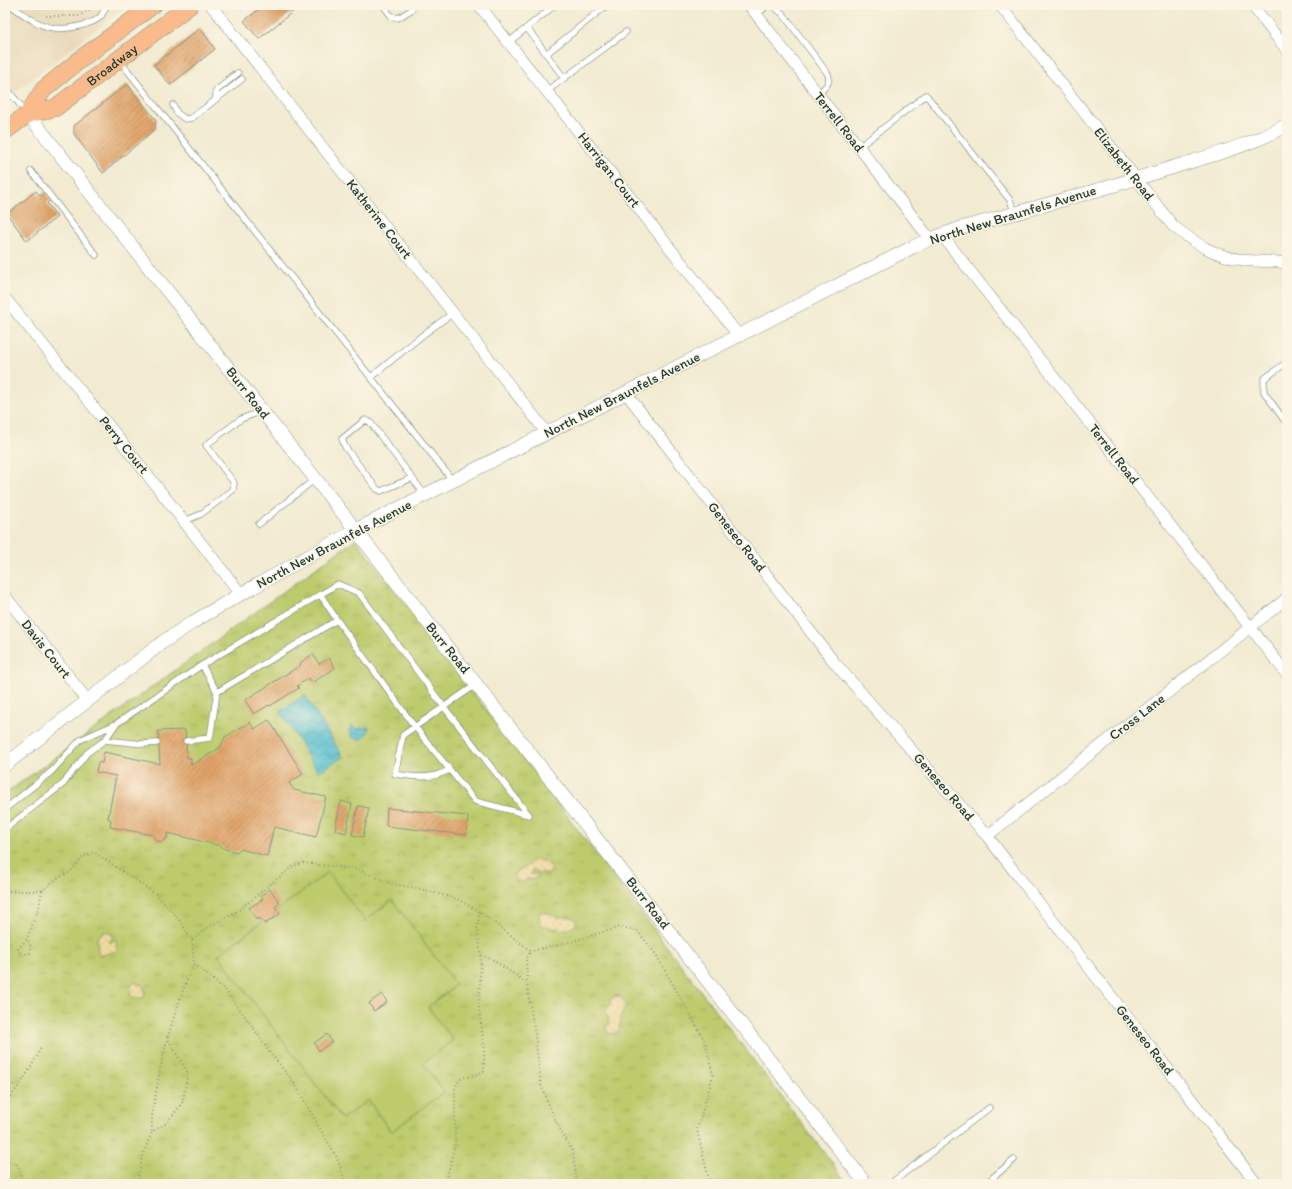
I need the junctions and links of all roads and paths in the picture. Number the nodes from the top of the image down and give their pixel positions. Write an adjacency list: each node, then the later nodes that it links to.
1 (10, 5): 3 (lane); 15 (lane)
2 (94, 5): 16 (path)
3 (107, 5)
4 (153, 5): 32 (main road, Broadway)
5 (190, 5): 23 (main road, Broadway)
6 (211, 5): 43 (street, Katherine Court)
7 (383, 5): 8 (lane)
8 (414, 5)
9 (479, 5): 20 (street, Harrigan Court)
10 (555, 5): 18 (lane)
11 (606, 5): 22 (lane)
12 (749, 5): 17 (street, Terrell Road)
13 (1000, 5): 37 (street, Elizabeth Road)
14 (1252, 5): 21 (street)
15 (5, 13)
16 (41, 14)
17 (756, 15): 29 (street, Terrell Road); 29 (lane)
18 (527, 28): 20 (lane); 22 (lane)
19 (626, 32): 25 (lane)
20 (509, 42): 28 (street, Harrigan Court)
21 (1287, 50)
22 (546, 54): 25 (lane)
23 (119, 59): 32 (main road, Broadway); 46 (lane)
24 (238, 73): 30 (lane)
25 (564, 78): 28 (lane)
26 (242, 79): 30 (lane)
27 (5, 90): 32 (lane)
28 (547, 91): 44 (street, Harrigan Court)
29 (818, 94): 35 (street, Terrell Road)
30 (216, 99): 31 (lane)
31 (173, 105)
32 (28, 114): 34 (main road, Broadway); 48 (street, Burr Road)
33 (1287, 125): 37 (street, North New Braunfels Avenue)
34 (5, 131)
35 (859, 147): 38 (lane); 39 (street, Terrell Road)
36 (31, 171): 40 (lane)
37 (1136, 179): 38 (street, North New Braunfels Avenue); 41 (street, Elizabeth Road)
38 (1015, 213): 39 (street, North New Braunfels Avenue)
39 (936, 237): 44 (street, North New Braunfels Avenue); 63 (street, Terrell Road)
40 (96, 255)
41 (1287, 263)
42 (5, 298): 55 (street, Perry Court)
43 (453, 313): 46 (lane); 50 (street, Katherine Court)
44 (739, 336): 47 (street, North New Braunfels Avenue)
45 (1287, 362): 49 (lane)
46 (371, 377): 53 (lane)
47 (626, 393): 50 (street, North New Braunfels Avenue); 79 (street, Geneseo Road)
48 (262, 411): 52 (street, Burr Road); 55 (lane)
49 (1287, 424)
50 (547, 433): 53 (street, North New Braunfels Avenue)
51 (412, 478): 51 (lane); 54 (lane)
52 (316, 479): 56 (lane); 57 (street, Burr Road)
53 (453, 481): 54 (street, North New Braunfels Avenue)
54 (425, 495): 57 (street, North New Braunfels Avenue)
55 (185, 521): 58 (street, Perry Court)
56 (258, 524)
57 (356, 530): 58 (street, North New Braunfels Avenue); 66 (street, Burr Road)
58 (241, 594): 68 (street, North New Braunfels Avenue)
59 (320, 594): 62 (lane); 64 (lane); 69 (lane)
60 (5, 596): 68 (street, Davis Court)
61 (1287, 598): 63 (street, Cross Lane)
62 (337, 620): 67 (lane); 71 (lane)
63 (1251, 628): 65 (street, Terrell Road); 79 (street, Cross Lane)
64 (202, 665): 67 (lane); 70 (lane)
65 (1287, 674)
66 (477, 684): 69 (lane); 104 (street, Burr Road)
67 (217, 692): 73 (lane)
68 (88, 701): 75 (street, North New Braunfels Avenue)
69 (444, 706): 71 (lane); 76 (lane)
70 (116, 724): 72 (lane); 77 (lane)
71 (415, 727): 76 (lane); 76 (lane)
72 (105, 740): 74 (lane); 78 (lane)
73 (186, 741)
74 (157, 743)
75 (5, 764)
76 (449, 770)
77 (5, 809)
78 (5, 829)
79 (987, 836): 107 (street, Geneseo Road)
80 (5, 891): 81 (path)
81 (42, 891): 83 (path); 84 (path)
82 (480, 912): 84 (path); 85 (path); 86 (path)
83 (27, 939): 83 (path)
84 (192, 940): 87 (path)
85 (531, 951): 88 (path); 103 (path)
86 (481, 955): 88 (path); 101 (path)
87 (194, 963): 89 (path); 100 (path)
88 (527, 986): 102 (path)
89 (167, 1036): 95 (path); 95 (path)
90 (41, 1047): 91 (path)
91 (21, 1083): 92 (path); 93 (path)
92 (5, 1086)
93 (5, 1103)
94 (989, 1108): 105 (lane)
95 (152, 1132): 99 (path)
96 (5, 1160): 98 (path)
97 (1014, 1160): 106 (lane)
98 (20, 1184)
99 (136, 1184)
100 (346, 1184)
101 (444, 1184)
102 (577, 1184)
103 (710, 1184)
104 (866, 1184)
105 (890, 1184)
106 (985, 1184)
107 (1257, 1184)

